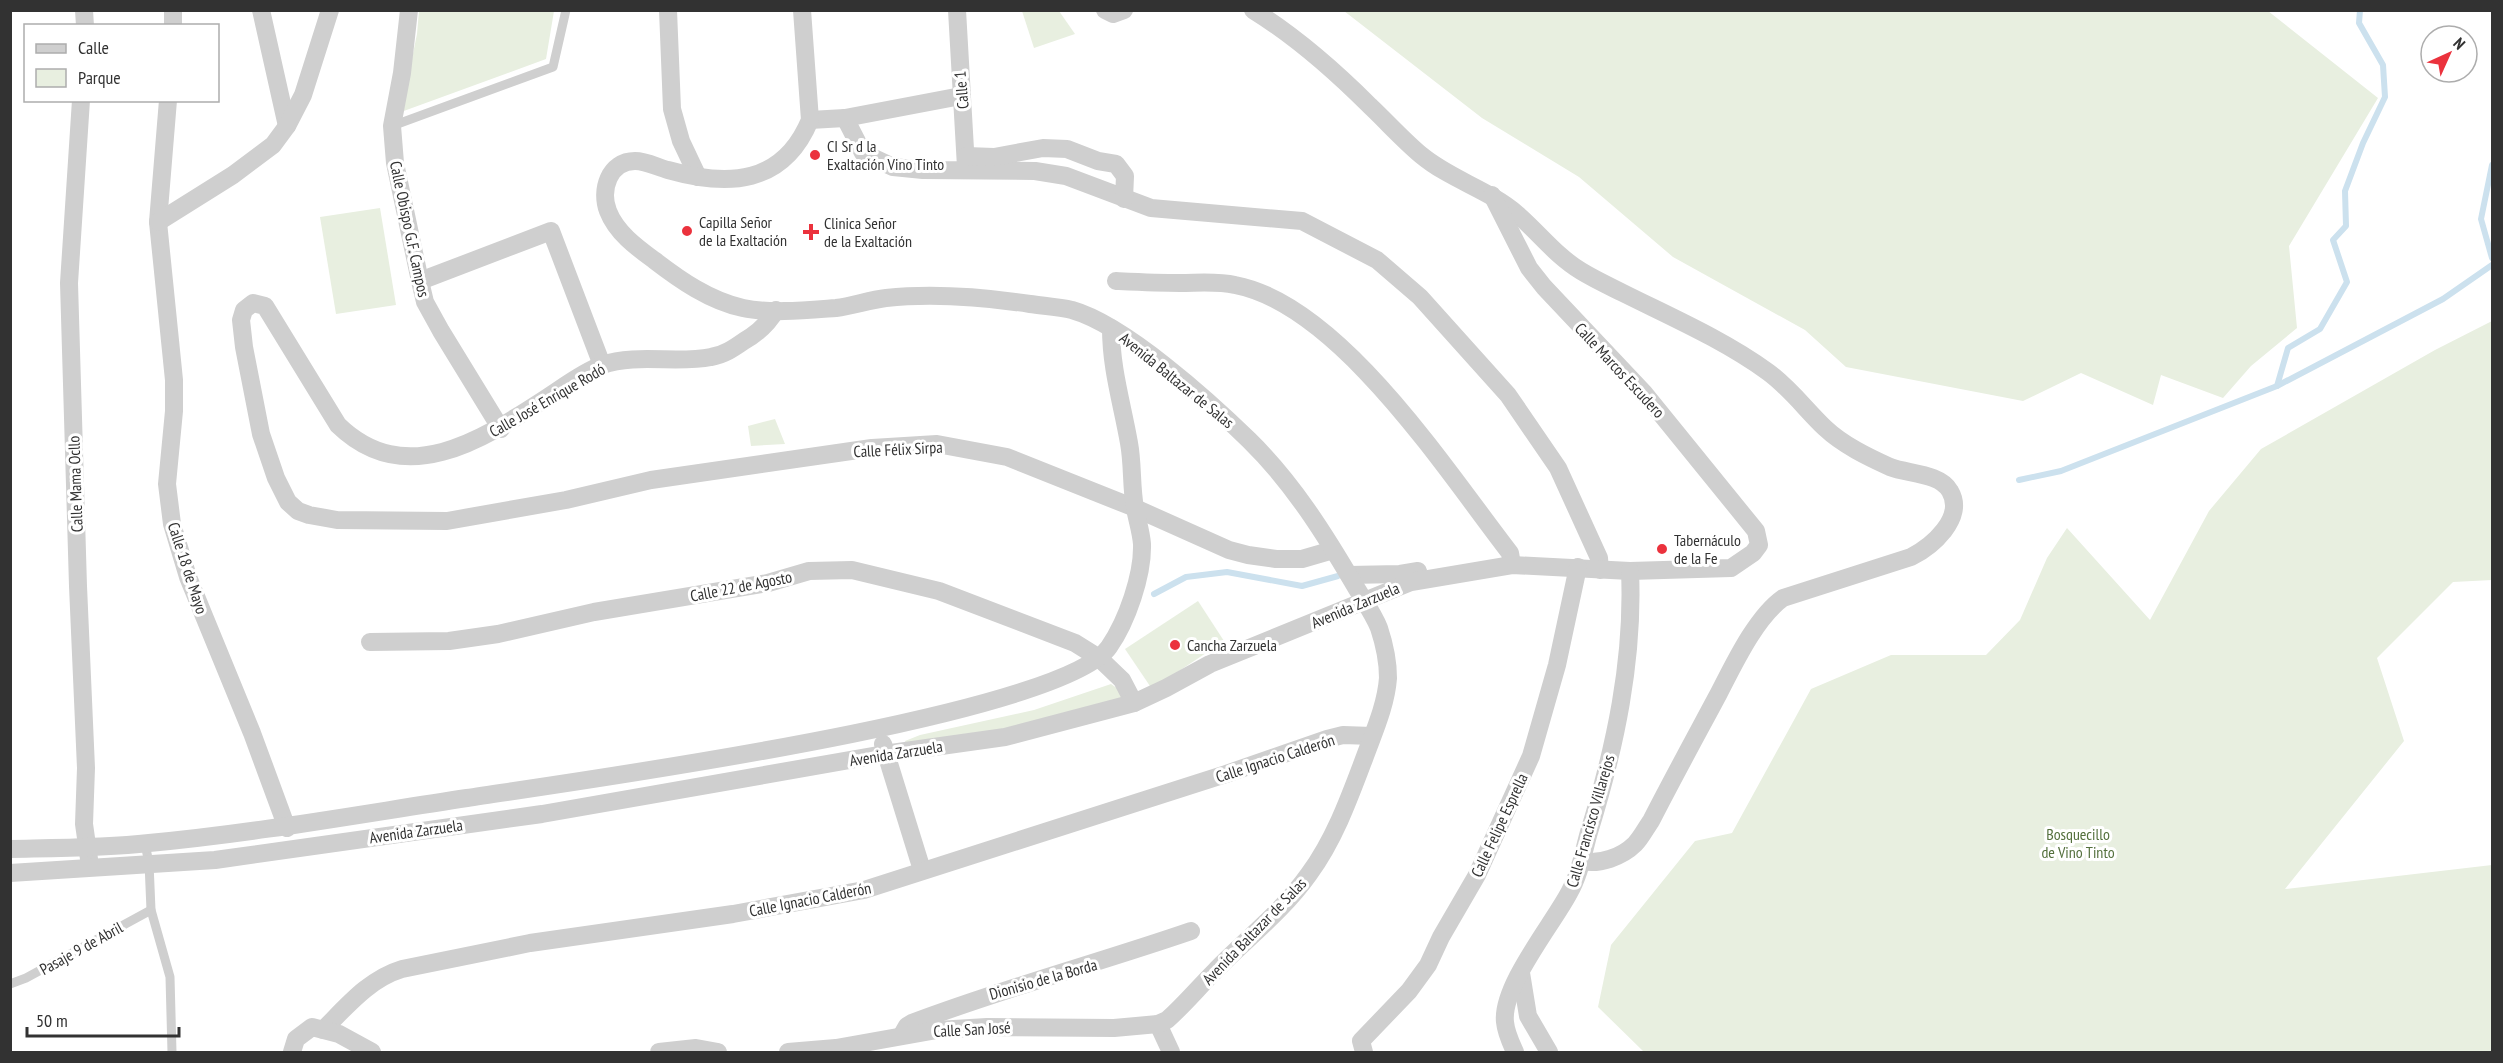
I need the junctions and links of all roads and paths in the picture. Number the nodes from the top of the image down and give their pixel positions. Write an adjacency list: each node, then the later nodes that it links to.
1 (261, 10): 16 (street)
2 (330, 10): 16 (street)
3 (409, 10): 17 (street, Calle Obispo G.F. Campos)
4 (566, 10): 17 (lane)
5 (668, 10): 19 (street)
6 (802, 10): 15 (street)
7 (957, 10): 11 (street, Calle 1)
8 (1105, 10): 9 (street)
9 (1124, 10)
10 (1253, 10): 20 (street)
11 (961, 96): 14 (street); 18 (street, Calle 1)
12 (81, 102): 47 (street, Calle Mama Ocllo)
13 (168, 102): 22 (street, Calle 18 de Mayo)
14 (845, 118): 15 (street); 18 (street)
15 (810, 120): 19 (street, Avenida Baltazar de Salas)
16 (287, 126): 22 (street)
17 (392, 126): 23 (street, Calle Obispo G.F. Campos)
18 (966, 163): 21 (street); 21 (street)
19 (698, 177): 25 (street, Avenida Baltazar de Salas)
20 (1492, 195): 31 (street, Calle Marcos Escudero); 49 (street)
21 (1124, 199): 34 (street)
22 (158, 222): 45 (street, Calle 18 de Mayo)
23 (420, 281): 27 (street); 28 (street, Calle Obispo G.F. Campos)
24 (1116, 282): 33 (street)
25 (776, 310): 26 (street, Avenida Baltazar de Salas); 27 (street, Calle José Enrique Rodó)
26 (1112, 328): 29 (street, Avenida Zarzuela); 32 (street, Avenida Baltazar de Salas)
27 (602, 365): 28 (street, Calle José Enrique Rodó)
28 (501, 429): 30 (street, Calle José Enrique Rodó)
29 (1135, 508): 30 (street, Calle Félix Sirpa); 32 (street, Calle Félix Sirpa); 40 (street, Avenida Zarzuela)
30 (447, 521)
31 (1756, 546): 34 (street); 36 (street, Avenida Zarzuela)
32 (1333, 550): 37 (street, Avenida Baltazar de Salas)
33 (1511, 559): 34 (street); 35 (street, Avenida Zarzuela); 37 (street); 38 (street, Avenida Zarzuela)
34 (1600, 564): 35 (street, Avenida Zarzuela); 36 (street, Avenida Zarzuela)
35 (1578, 567): 69 (street, Calle Felipe Esprella)
36 (1630, 571): 49 (street, Calle Francisco Villarejos)
37 (1349, 575): 38 (street, Avenida Baltazar de Salas)
38 (1365, 602): 41 (street, Avenida Zarzuela); 43 (street, Avenida Baltazar de Salas)
39 (370, 642): 40 (street, Calle 22 de Agosto)
40 (1099, 658): 41 (street, Calle 22 de Agosto); 42 (street, Avenida Zarzuela)
41 (1134, 703): 44 (street, Avenida Zarzuela)
42 (880, 728): 44 (street); 45 (street, Avenida Zarzuela)
43 (1372, 736): 52 (street, Calle Ignacio Calderón); 58 (street, Avenida Baltazar de Salas)
44 (885, 754): 50 (street, Avenida Zarzuela); 52 (street)
45 (287, 828): 46 (street, Avenida Zarzuela)
46 (146, 844): 47 (street, Avenida Zarzuela); 50 (lane)
47 (87, 848): 48 (street, Avenida Zarzuela); 51 (street, Calle Mama Ocllo)
48 (10, 849)
49 (1582, 861): 56 (street, Calle Francisco Villarejos)
50 (149, 863): 51 (street, Avenida Zarzuela); 54 (lane)
51 (91, 868): 53 (street, Avenida Zarzuela)
52 (922, 870): 59 (street, Calle Ignacio Calderón)
53 (10, 873)
54 (151, 910): 57 (lane, Pasaje 9 de Abril); 62 (lane)
55 (1191, 931): 60 (street, Dionisio de la Borda)
56 (1521, 973): 70 (street, Calle Francisco Villarejos); 71 (street)
57 (10, 984)
58 (1158, 1024): 60 (street, Calle San José); 68 (street)
59 (323, 1030): 63 (street); 64 (street)
60 (903, 1035): 61 (street, Calle San José)
61 (838, 1050): 67 (street, Calle San José)
62 (172, 1053)
63 (292, 1053)
64 (372, 1053)
65 (659, 1053): 66 (street)
66 (718, 1053)
67 (788, 1053)
68 (1171, 1053)
69 (1364, 1053)
70 (1515, 1053)
71 (1549, 1053)

